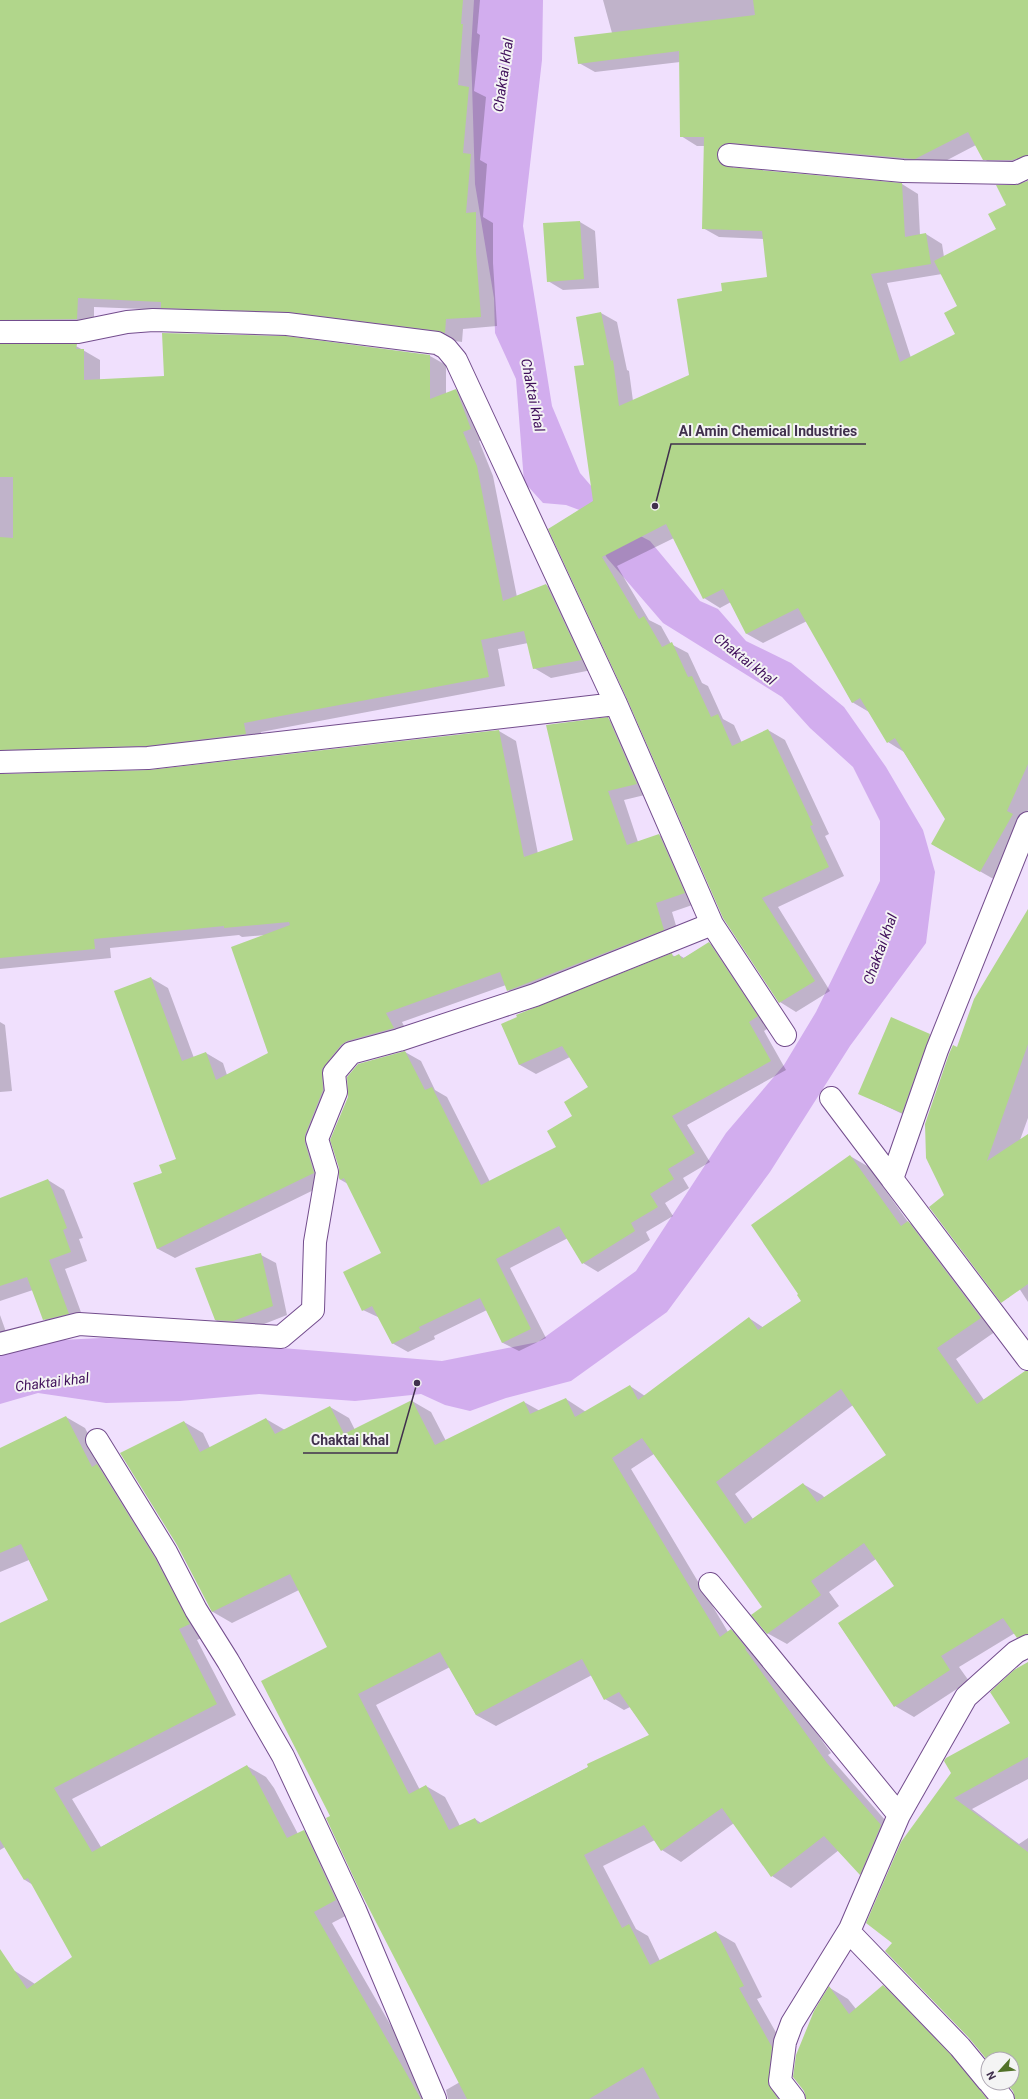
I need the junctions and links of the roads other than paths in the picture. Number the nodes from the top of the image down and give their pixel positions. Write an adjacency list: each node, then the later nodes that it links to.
1 (729, 155): 2 (street)
2 (1028, 167)
3 (0, 332): 4 (street)
4 (616, 704): 5 (street); 7 (street)
5 (0, 762)
6 (1028, 823): 10 (street)
7 (712, 924): 8 (street); 11 (street)
8 (785, 1035)
9 (831, 1098): 10 (street)
10 (892, 1179): 12 (street)
11 (0, 1344)
12 (1028, 1359)
13 (97, 1440): 20 (street)
14 (710, 1584): 16 (street)
15 (1028, 1646): 16 (street)
16 (899, 1815): 17 (street)
17 (850, 1929): 18 (street); 21 (street)
18 (980, 2071)
19 (996, 2091): 22 (street)
20 (435, 2099)
21 (794, 2099)
22 (1003, 2099)

